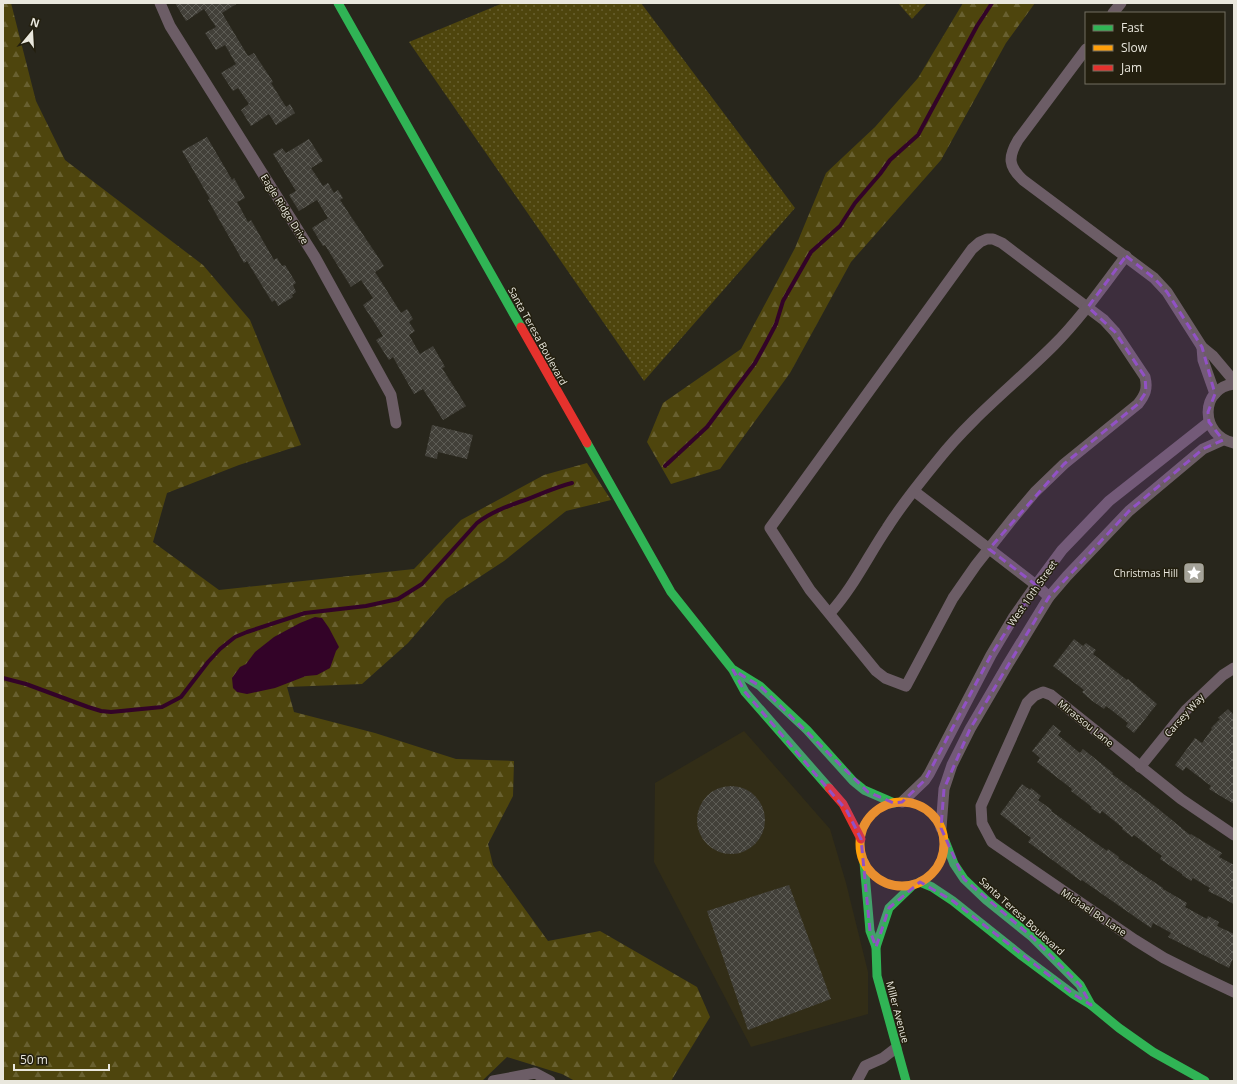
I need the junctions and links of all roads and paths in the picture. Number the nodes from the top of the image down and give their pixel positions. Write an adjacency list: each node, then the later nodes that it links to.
1 (160, 3): 12 (street, Eagle Ridge Drive)
2 (338, 3): 21 (main road, Santa Teresa Boulevard)
3 (1121, 3): 4 (street)
4 (1114, 12)
5 (1085, 50): 6 (street)
6 (1126, 256): 7 (street); 8 (street)
7 (1088, 307): 15 (street); 16 (street); 19 (street)
8 (1202, 347): 9 (street); 10 (street)
9 (1234, 382): 10 (street)
10 (1215, 394): 11 (street)
11 (1209, 422): 13 (street); 17 (street, West 10th Street)
12 (396, 423)
13 (1223, 440): 14 (street); 18 (street, West 10th Street)
14 (1234, 443)
15 (914, 491): 16 (street); 19 (street)
16 (989, 549): 17 (street); 19 (street)
17 (1036, 585): 18 (street); 23 (street, West 10th Street)
18 (1049, 597): 25 (street, West 10th Street)
19 (830, 613)
20 (1234, 668): 22 (street, Carsey Way)
21 (733, 670): 23 (main road, Santa Teresa Boulevard); 27 (main road, Santa Teresa Boulevard)
22 (1140, 767): 24 (street, Mirassou Lane); 26 (street, Mirassou Lane)
23 (898, 803): 25 (main road); 27 (main road)
24 (980, 806): 32 (street, Michael Bo Lane)
25 (941, 828): 28 (main road)
26 (1234, 835)
27 (861, 839): 29 (main road)
28 (944, 840): 30 (main road); 33 (main road, Santa Teresa Boulevard)
29 (864, 862): 30 (main road); 31 (main road, Miller Avenue)
30 (916, 884): 31 (main road, Miller Avenue); 33 (main road, Santa Teresa Boulevard)
31 (876, 947): 34 (main road, Miller Avenue)
32 (1234, 992)
33 (1091, 1004): 39 (main road, Santa Teresa Boulevard)
34 (896, 1048): 37 (street); 38 (main road, Miller Avenue)
35 (493, 1081): 36 (street)
36 (550, 1081)
37 (857, 1081)
38 (906, 1081)
39 (1205, 1081)

